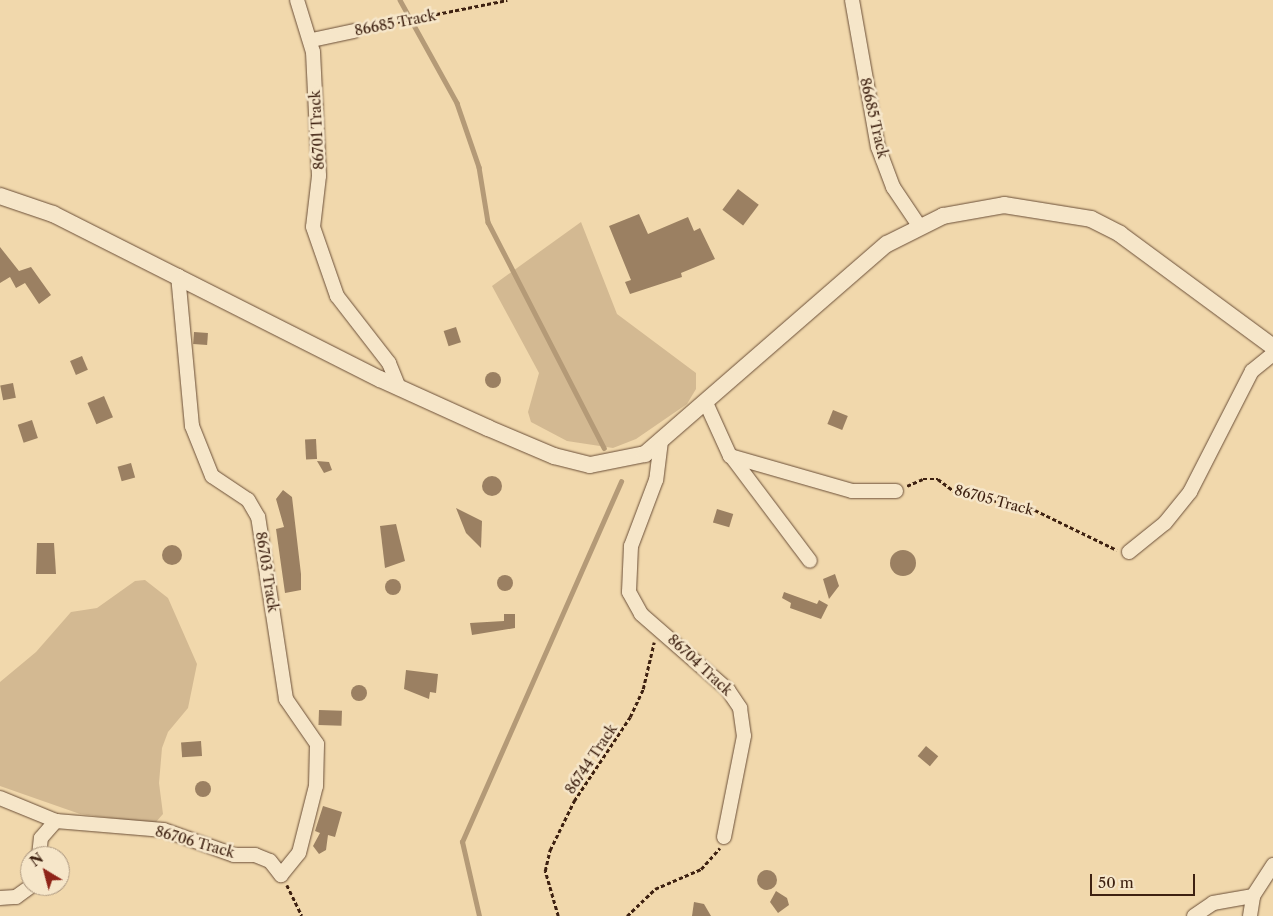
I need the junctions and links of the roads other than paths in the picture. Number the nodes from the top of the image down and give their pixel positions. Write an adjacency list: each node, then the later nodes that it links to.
1 (297, 0): 4 (street, 86701 Track)
2 (852, 0): 6 (street, 86685 Track)
3 (354, 31): 4 (street, 86685 Track)
4 (312, 40): 10 (street, 86701 Track)
5 (0, 196): 7 (street)
6 (920, 228): 8 (street); 11 (street)
7 (178, 276): 10 (street); 22 (street, 86703 Track)
8 (1273, 347)
9 (1273, 354): 15 (street)
10 (399, 388): 12 (street)
11 (706, 403): 12 (street); 13 (street)
12 (661, 440): 19 (street, 86704 Track)
13 (730, 456): 14 (street); 16 (street)
14 (896, 491)
15 (1130, 552)
16 (810, 561)
17 (0, 798): 18 (street, 86706 Track)
18 (56, 821): 20 (street); 22 (street, 86706 Track)
19 (724, 837)
20 (41, 846)
21 (1273, 865): 24 (street)
22 (281, 875)
23 (20, 894): 25 (street)
24 (1253, 896): 26 (street); 27 (street)
25 (0, 898)
26 (1194, 916)
27 (1250, 916)

